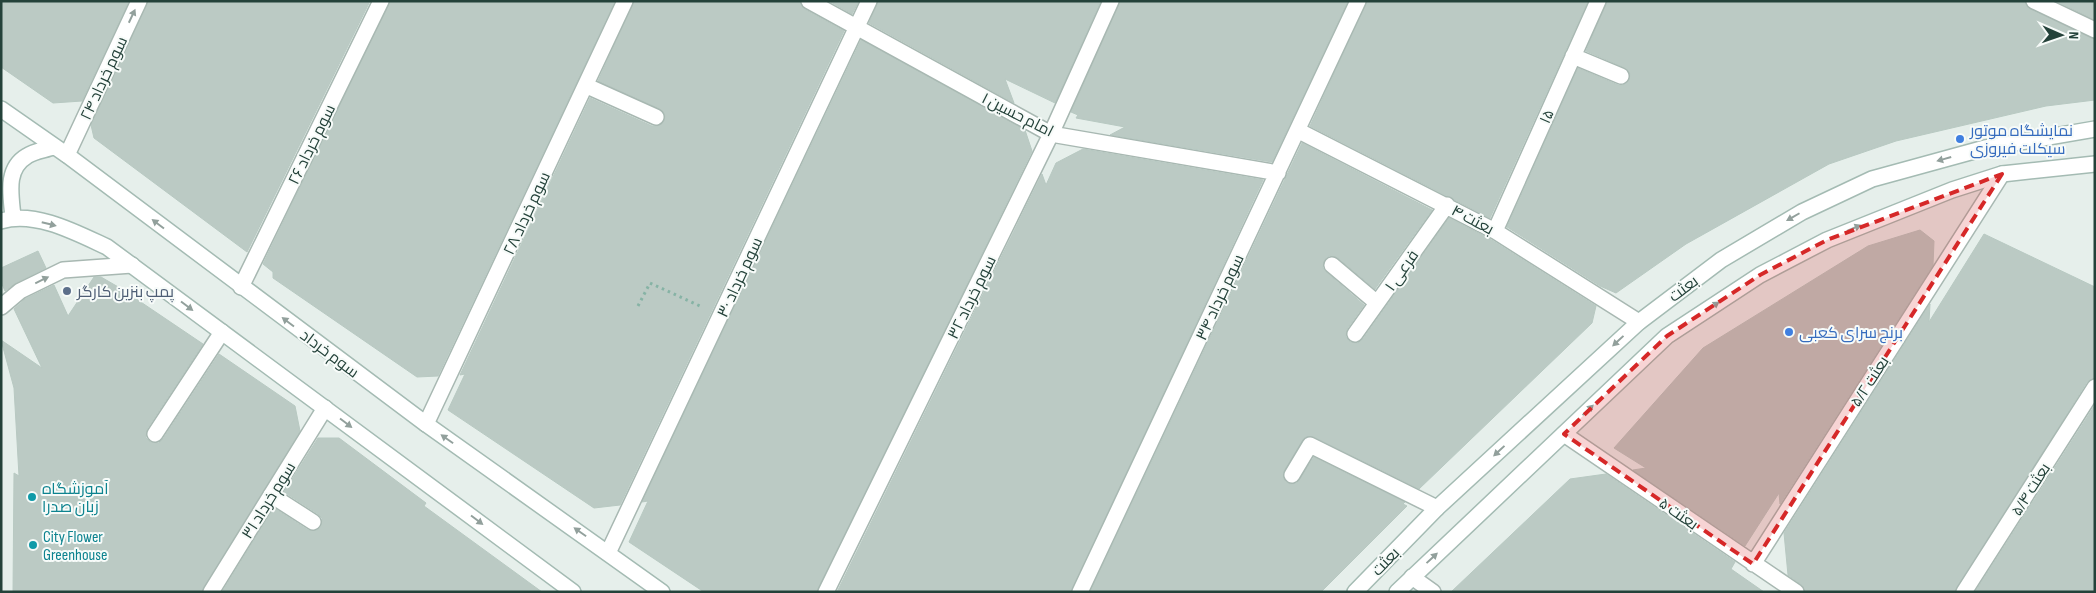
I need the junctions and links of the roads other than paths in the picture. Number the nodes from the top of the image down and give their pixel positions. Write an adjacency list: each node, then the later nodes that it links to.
1 (140, 1): 21 (street, سوم خرداد ۲۴, one-way to 1)
2 (381, 1): 30 (street, سوم خرداد ۲۶)
3 (625, 1): 14 (street, سوم خرداد ۲۸)
4 (809, 1): 10 (street, امام حسین ۱)
5 (869, 1): 10 (street, سوم خرداد ۳۰)
6 (1111, 1): 19 (street, سوم خرداد ۳۲)
7 (1358, 1): 18 (street, سوم خرداد ۳۴)
8 (1598, 1): 12 (street, ۱۵)
9 (2034, 1): 11 (street)
10 (857, 26): 19 (street, امام حسین ۱); 45 (street, سوم خرداد ۳۰)
11 (2095, 30)
12 (1573, 56): 13 (street); 27 (street, ۱۵)
13 (1621, 76)
14 (586, 86): 16 (street); 38 (street, سوم خرداد ۲۸)
15 (1, 109): 20 (street, سوم خرداد)
16 (656, 117)
17 (2095, 129): 33 (street, بعثت, one-way to 33)
18 (1299, 131): 23 (street, سوم خرداد ۳۴); 25 (street, بعثت ۴)
19 (1051, 134): 23 (street, امام حسین ۱); 51 (street, سوم خرداد ۳۲)
20 (53, 147): 21 (street, سوم خرداد); 26 (street)
21 (67, 156): 30 (street, سوم خرداد, one-way to 21)
22 (2095, 164): 24 (street, بعثت)
23 (1278, 173): 52 (street, سوم خرداد ۳۴)
24 (2002, 174): 40 (street, بعثت, one-way to 24); 46 (street, بعثت ۵/۲)
25 (1447, 205): 27 (street, بعثت ۴); 31 (street, فرعی ۱)
26 (7, 219): 29 (street, one-way to 29)
27 (1495, 231): 33 (street, بعثت ۴)
28 (1332, 264): 31 (street)
29 (132, 265): 32 (street, one-way to 29); 34 (street, one-way to 34)
30 (241, 287): 38 (street, سوم خرداد, one-way to 30)
31 (1377, 303): 35 (street, فرعی ۱)
32 (1, 307)
33 (1639, 322): 43 (street, بعثت, one-way to 43)
34 (222, 332): 37 (street); 39 (street)
35 (1355, 334)
36 (2095, 387): 57 (street, بعثت ۵/۴)
37 (325, 408): 42 (street, سوم خرداد ۳۱); 49 (street, one-way to 49)
38 (426, 424): 45 (street, سوم خرداد, one-way to 38)
39 (155, 434)
40 (1564, 434): 46 (street, بعثت ۵); 47 (street, بعثت, one-way to 40)
41 (1292, 475): 43 (street)
42 (271, 494): 44 (street); 48 (street, سوم خرداد ۳۱)
43 (1437, 508): 53 (street, بعثت)
44 (313, 522)
45 (608, 553): 50 (street, سوم خرداد)
46 (1753, 564): 56 (street, بعثت ۵)
47 (1412, 577): 54 (street, بعثت); 55 (street)
48 (211, 592)
49 (573, 592)
50 (662, 592)
51 (826, 592)
52 (1080, 592)
53 (1355, 592)
54 (1397, 592)
55 (1433, 592)
56 (1796, 592)
57 (1964, 592)

